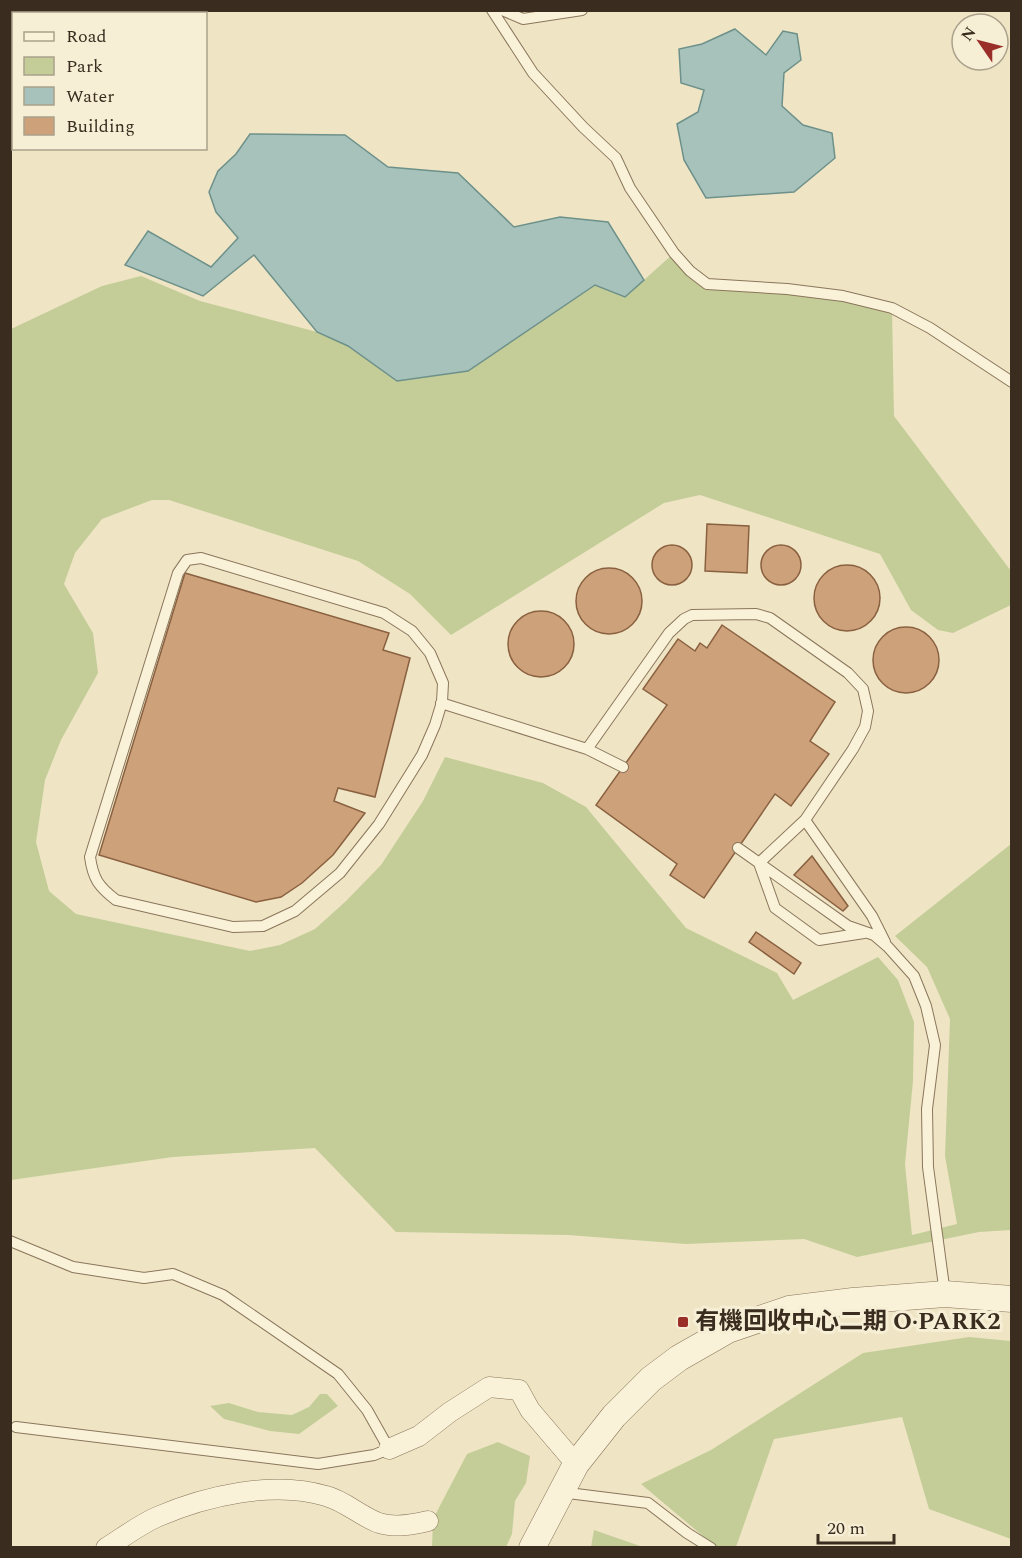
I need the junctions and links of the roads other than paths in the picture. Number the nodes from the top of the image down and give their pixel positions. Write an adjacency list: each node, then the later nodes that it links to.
1 (492, 10): 4 (lane)
2 (502, 10): 3 (lane)
3 (582, 10)
4 (1011, 382)
5 (441, 703): 5 (lane); 6 (lane)
6 (587, 749): 7 (lane); 8 (lane)
7 (623, 767)
8 (805, 820): 10 (lane); 12 (lane)
9 (738, 848): 10 (lane)
10 (759, 863): 11 (lane); 11 (lane)
11 (864, 933): 12 (lane)
12 (888, 947): 14 (lane)
13 (10, 1241): 17 (lane)
14 (945, 1294): 15 (street); 18 (street)
15 (1011, 1299)
16 (16, 1427): 17 (lane)
17 (389, 1449): 18 (street)
18 (576, 1464): 19 (street)
19 (560, 1492): 22 (street); 23 (lane)
20 (428, 1521): 21 (street)
21 (106, 1548)
22 (532, 1548)
23 (711, 1548)

